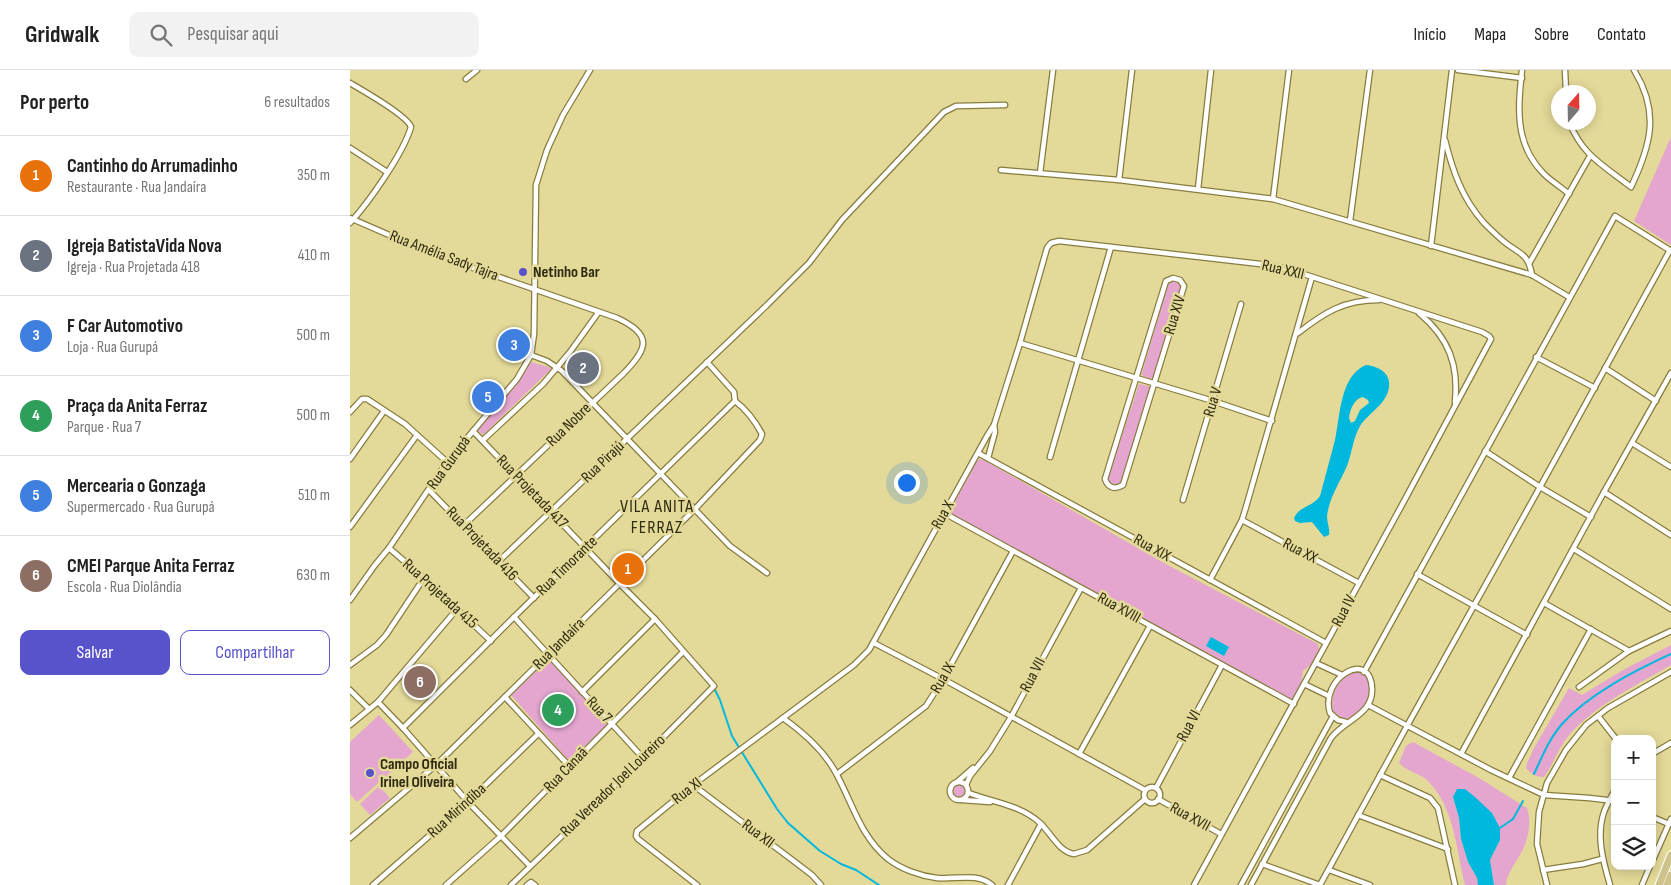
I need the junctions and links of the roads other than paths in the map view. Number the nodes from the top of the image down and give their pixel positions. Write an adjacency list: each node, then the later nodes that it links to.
1 (477, 70): 14 (street)
2 (590, 70): 38 (street, Rua Gurupá)
3 (1053, 70): 24 (street)
4 (1132, 70): 25 (street)
5 (1211, 70): 26 (street)
6 (1289, 70): 28 (street)
7 (1370, 70): 30 (street)
8 (1452, 70): 19 (street)
9 (1458, 70): 13 (street)
10 (1522, 70): 13 (street)
11 (1565, 70): 16 (street)
12 (1634, 70): 21 (street)
13 (1522, 78): 27 (street)
14 (466, 79)
15 (350, 83): 23 (street)
16 (1566, 85)
17 (1005, 105): 50 (street, Rua Pirajú)
18 (1572, 130): 21 (street)
19 (1444, 136): 32 (street); 35 (street)
20 (350, 148): 23 (street)
21 (1590, 156): 27 (street)
22 (1001, 170): 24 (street)
23 (387, 172): 29 (street)
24 (1040, 173): 25 (street)
25 (1119, 180): 26 (street)
26 (1198, 189): 28 (street)
27 (1569, 194): 35 (street)
28 (1273, 199): 30 (street)
29 (351, 220): 38 (street, Rua Amélia Sady Tajra)
30 (1350, 221): 32 (street)
31 (1070, 242): 33 (street, Rua XXII); 46 (street, Rua X)
32 (1431, 246): 36 (street)
33 (1112, 247): 37 (street, Rua XXII); 49 (street)
34 (1670, 251): 39 (street); 52 (street)
35 (1530, 262): 36 (street)
36 (1532, 275): 39 (street)
37 (1312, 277): 40 (street, Rua XXII); 44 (street)
38 (535, 291): 43 (street, Rua Nobre); 47 (street, Rua Gurupá)
39 (1569, 297): 48 (street)
40 (1383, 300): 42 (street, Rua XXII); 44 (street)
41 (1242, 304): 57 (street, Rua V)
42 (1416, 311): 45 (street, Rua XXII); 61 (street)
43 (598, 313): 51 (street); 59 (street, Rua Nobre)
44 (1297, 334): 64 (street)
45 (1489, 336): 61 (street, Rua IV)
46 (1020, 344): 49 (street); 65 (street, Rua X)
47 (530, 355): 51 (street); 66 (street, Rua Gurupá)
48 (1536, 357): 56 (street); 71 (street)
49 (1078, 361): 54 (street); 73 (street)
50 (707, 362): 60 (street); 68 (street, Rua Pirajú)
51 (558, 367): 59 (street); 69 (street)
52 (1605, 368): 56 (street); 58 (street)
53 (1671, 373): 58 (street)
54 (1136, 378): 55 (street); 55 (street, Rua XIV); 55 (street, Rua XIV)
55 (1154, 383): 57 (street)
56 (1595, 388): 80 (street)
57 (1213, 401): 64 (street); 83 (street, Rua V)
58 (1656, 401): 70 (street)
59 (593, 402): 68 (street); 79 (street, Rua Nobre)
60 (734, 403): 78 (street, Rua Timorante); 84 (street, Rua Jandaíra)
61 (1454, 407): 101 (street, Rua IV)
62 (384, 411): 63 (street); 67 (street); 75 (street)
63 (350, 412)
64 (1272, 421): 88 (street)
65 (994, 425): 72 (street, Rua X); 74 (street)
66 (473, 431): 69 (street, Rua Projetada 417); 76 (street, Rua Gurupá)
67 (417, 435): 76 (street); 90 (street)
68 (627, 438): 78 (street); 85 (street, Rua Pirajú)
69 (482, 440): 79 (street, Rua Projetada 417)
70 (1632, 443): 77 (street); 82 (street)
71 (1485, 451): 80 (street); 98 (street)
72 (978, 453): 74 (street, Rua XIX); 86 (street, Rua X)
73 (1050, 457)
74 (988, 458): 100 (street, Rua XIX)
75 (350, 459)
76 (447, 462): 81 (street, Rua Gurupá)
77 (1671, 467)
78 (662, 474): 84 (street); 93 (street, Rua Timorante)
79 (517, 475): 85 (street, Rua Projetada 417); 89 (street, Rua Nobre)
80 (1540, 487): 87 (street); 107 (street)
81 (430, 490): 89 (street, Rua Projetada 416); 92 (street, Rua Gurupá)
82 (1604, 492): 87 (street); 91 (street)
83 (1183, 500)
84 (695, 510): 97 (street); 102 (street, Rua Jandaíra)
85 (551, 512): 93 (street, Rua Projetada 417); 96 (street, Rua Pirajú)
86 (944, 513): 95 (street, Rua XVIII); 117 (street, Rua X)
87 (1591, 517): 94 (street)
88 (1242, 520): 100 (street); 101 (street, Rua XX)
89 (464, 525): 96 (street, Rua Projetada 416)
90 (350, 527)
91 (1671, 535)
92 (389, 548): 99 (street, Rua Projetada 415); 105 (street, Rua Gurupá)
93 (586, 548): 102 (street, Rua Projetada 417); 104 (street, Rua Timorante)
94 (1574, 549): 106 (street); 109 (street)
95 (1013, 551): 103 (street, Rua XVIII); 128 (street, Rua IX)
96 (499, 561): 104 (street, Rua Projetada 416)
97 (767, 574)
98 (1418, 574): 107 (street); 125 (street)
99 (424, 578): 108 (street, Rua Projetada 415); 124 (street)
100 (1210, 580): 118 (street, Rua XIX)
101 (1359, 583): 118 (street, Rua IV)
102 (620, 584): 111 (street, Rua Projetada 417); 121 (street, Rua Jandaíra)
103 (1081, 588): 112 (street, Rua XVIII); 142 (street, Rua VII)
104 (534, 598): 110 (street, Rua Timorante)
105 (350, 600)
106 (1544, 603): 113 (street); 115 (street)
107 (1474, 606): 115 (street); 147 (street)
108 (457, 609): 116 (street, Rua Projetada 415); 136 (street)
109 (1671, 609)
110 (514, 617): 116 (street, Rua Timorante); 121 (street, Rua 7)
111 (655, 619): 120 (street, Rua Projetada 417); 133 (street)
112 (1150, 626): 123 (street, Rua XVIII); 154 (street)
113 (1591, 629): 119 (street); 162 (street)
114 (1671, 631): 119 (street)
115 (1526, 634): 155 (street)
116 (491, 641): 148 (street, Rua Timorante)
117 (874, 643): 128 (street); 143 (street, Rua X)
118 (1326, 643): 122 (street, Rua IV)
119 (1629, 651): 131 (street)
120 (683, 652): 130 (street, Rua Projetada 417); 145 (street, Rua Canaã)
121 (548, 655): 133 (street, Rua 7); 135 (street, Rua Jandaíra)
122 (1316, 663): 127 (street); 129 (street, Rua IV)
123 (1222, 665): 137 (street, Rua XVIII); 166 (street, Rua VI)
124 (350, 666)
125 (1364, 672): 127 (street); 138 (street)
126 (1671, 672): 141 (street)
127 (1342, 675): 134 (street)
128 (943, 679): 142 (street); 160 (street, Rua IX)
129 (1304, 684): 134 (street); 137 (street, Rua IV)
130 (714, 686): 156 (street, Rua Vereador Joel Loureiro)
131 (1579, 687)
132 (350, 690): 139 (street)
133 (582, 692): 145 (street, Rua 7)
134 (1329, 696): 140 (street)
135 (505, 697): 149 (street); 158 (street, Rua Jandaíra)
136 (378, 702): 139 (street); 148 (street)
137 (1294, 704): 182 (street, Rua IV)
138 (1368, 705): 144 (street); 147 (street)
139 (369, 709): 146 (street)
140 (1332, 716): 144 (street); 205 (street)
141 (1598, 716): 150 (street); 169 (street)
142 (1011, 717): 154 (street); 157 (street, Rua VII)
143 (783, 718): 152 (street, Rua X); 160 (street)
144 (1346, 722): 189 (street)
145 (612, 723): 156 (street, Rua 7); 159 (street, Rua Canaã)
146 (350, 726)
147 (1407, 726): 155 (street); 161 (street)
148 (403, 728): 158 (street)
149 (538, 734): 159 (street); 174 (street, Rua Mirindiba)
150 (1613, 735)
151 (1671, 743): 153 (street)
152 (741, 749): 165 (street, Rua XI)
153 (1656, 752)
154 (1079, 754): 167 (street)
155 (1461, 754): 162 (street)
156 (643, 758): 190 (street, Rua Vereador Joel Loureiro)
157 (982, 760): 163 (street); 164 (street)
158 (436, 765): 174 (street); 184 (street, Rua Jandaíra)
159 (570, 767): 183 (street, Rua Canaã)
160 (837, 774): 202 (street)
161 (1380, 775): 177 (street); 185 (street)
162 (1509, 778): 169 (street)
163 (957, 782): 164 (street); 172 (street)
164 (966, 785): 168 (street)
165 (694, 786): 200 (street, Rua XI); 201 (street, Rua XII)
166 (1156, 788): 167 (street, Rua XVII); 171 (street, Rua XVII)
167 (1145, 790): 170 (street)
168 (968, 793): 172 (street); 175 (street)
169 (1544, 795): 173 (street); 192 (street)
170 (1145, 799): 171 (street, Rua XVII); 180 (street)
171 (1158, 799): 182 (street, Rua XVII)
172 (961, 800): 175 (street)
173 (1611, 801)
174 (468, 802): 183 (street); 195 (street, Rua Mirindiba)
175 (994, 802): 180 (street)
176 (1611, 802): 188 (street)
177 (1358, 815): 185 (street); 191 (street)
178 (1656, 819): 181 (street)
179 (1671, 819): 181 (street)
180 (1041, 824): 203 (street)
181 (1669, 824): 186 (street)
182 (1221, 834): 204 (street, Rua IV)
183 (501, 836): 190 (street); 196 (street, Rua Canaã)
184 (350, 838)
185 (1448, 849): 209 (street)
186 (1656, 853)
187 (1671, 855): 213 (main road)
188 (1602, 859): 192 (street); 211 (street)
189 (1262, 864): 206 (street); 207 (street)
190 (530, 866): 197 (street, Rua Vereador Joel Loureiro)
191 (1329, 870): 207 (street); 208 (street)
192 (1543, 870): 210 (street)
193 (1648, 870): 212 (street)
194 (1671, 876): 214 (main road)
195 (373, 885)
196 (446, 885)
197 (511, 885)
198 (527, 885): 199 (street)
199 (535, 885)
200 (697, 885)
201 (821, 885)
202 (992, 885)
203 (1008, 885)
204 (1194, 885)
205 (1241, 885)
206 (1251, 885)
207 (1320, 885)
208 (1370, 885)
209 (1455, 885)
210 (1547, 885)
211 (1610, 885)
212 (1642, 885)
213 (1658, 885)
214 (1667, 885)

